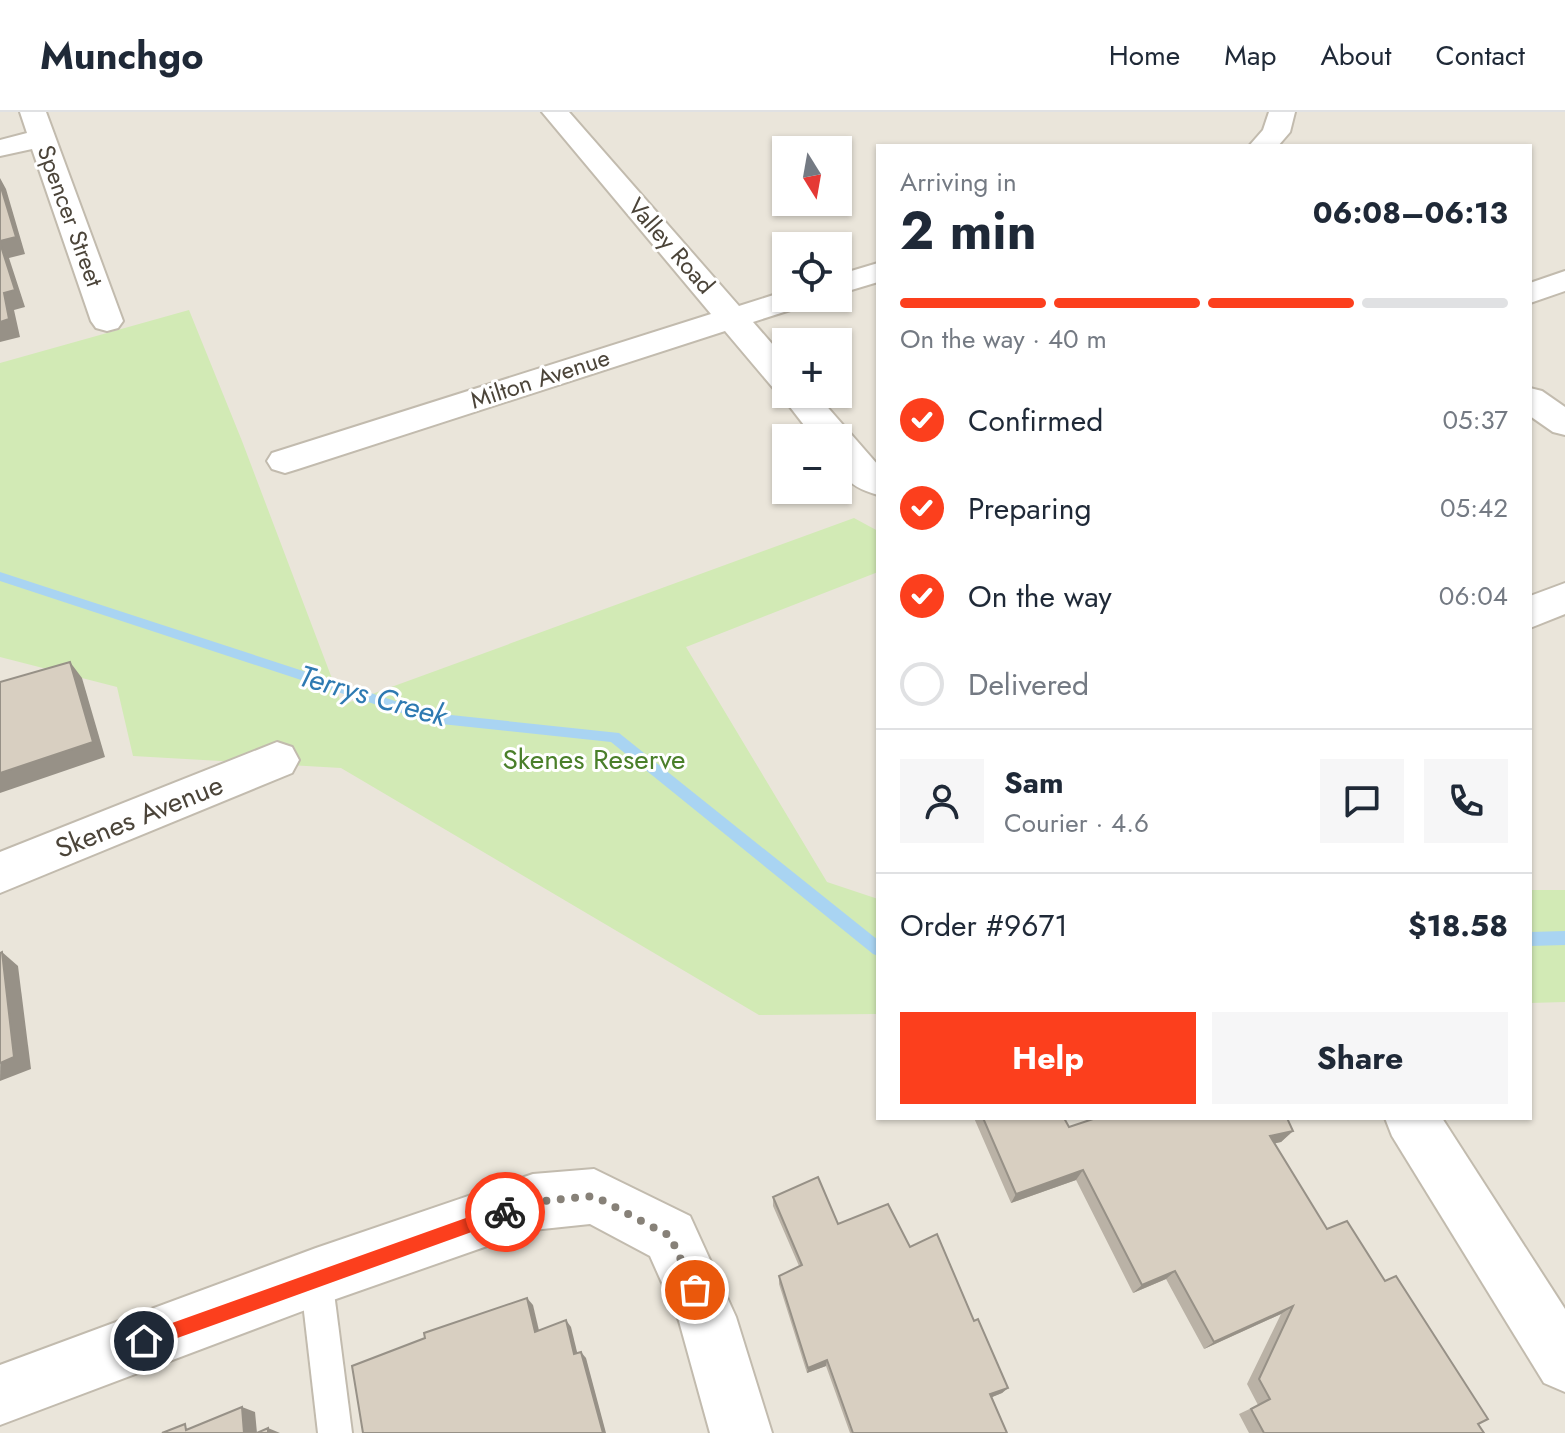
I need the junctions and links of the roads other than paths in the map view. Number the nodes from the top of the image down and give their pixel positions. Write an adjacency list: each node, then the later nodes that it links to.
1 (555, 112): 11 (street, Valley Road)
2 (1282, 112): 4 (street)
3 (38, 125): 5 (street); 12 (street, Spencer Street)
4 (1265, 144)
5 (0, 148)
6 (876, 273): 7 (street)
7 (852, 280)
8 (1565, 280): 9 (street)
9 (1532, 293)
10 (772, 305): 11 (street, Milton Avenue)
11 (733, 318): 13 (street, Valley Road); 19 (street, Milton Avenue)
12 (107, 321)
13 (772, 364)
14 (1532, 400): 17 (street)
15 (808, 408): 16 (street)
16 (822, 424)
17 (1565, 424)
18 (852, 460): 20 (street)
19 (285, 461)
20 (876, 482)
21 (1565, 597): 22 (street)
22 (1532, 612)
23 (277, 760): 24 (street, Skenes Avenue)
24 (0, 873)
25 (1412, 1120): 27 (street)
26 (316, 1277): 28 (street); 29 (lane); 30 (street)
27 (1565, 1362)
28 (0, 1395)
29 (335, 1433)
30 (741, 1433)

